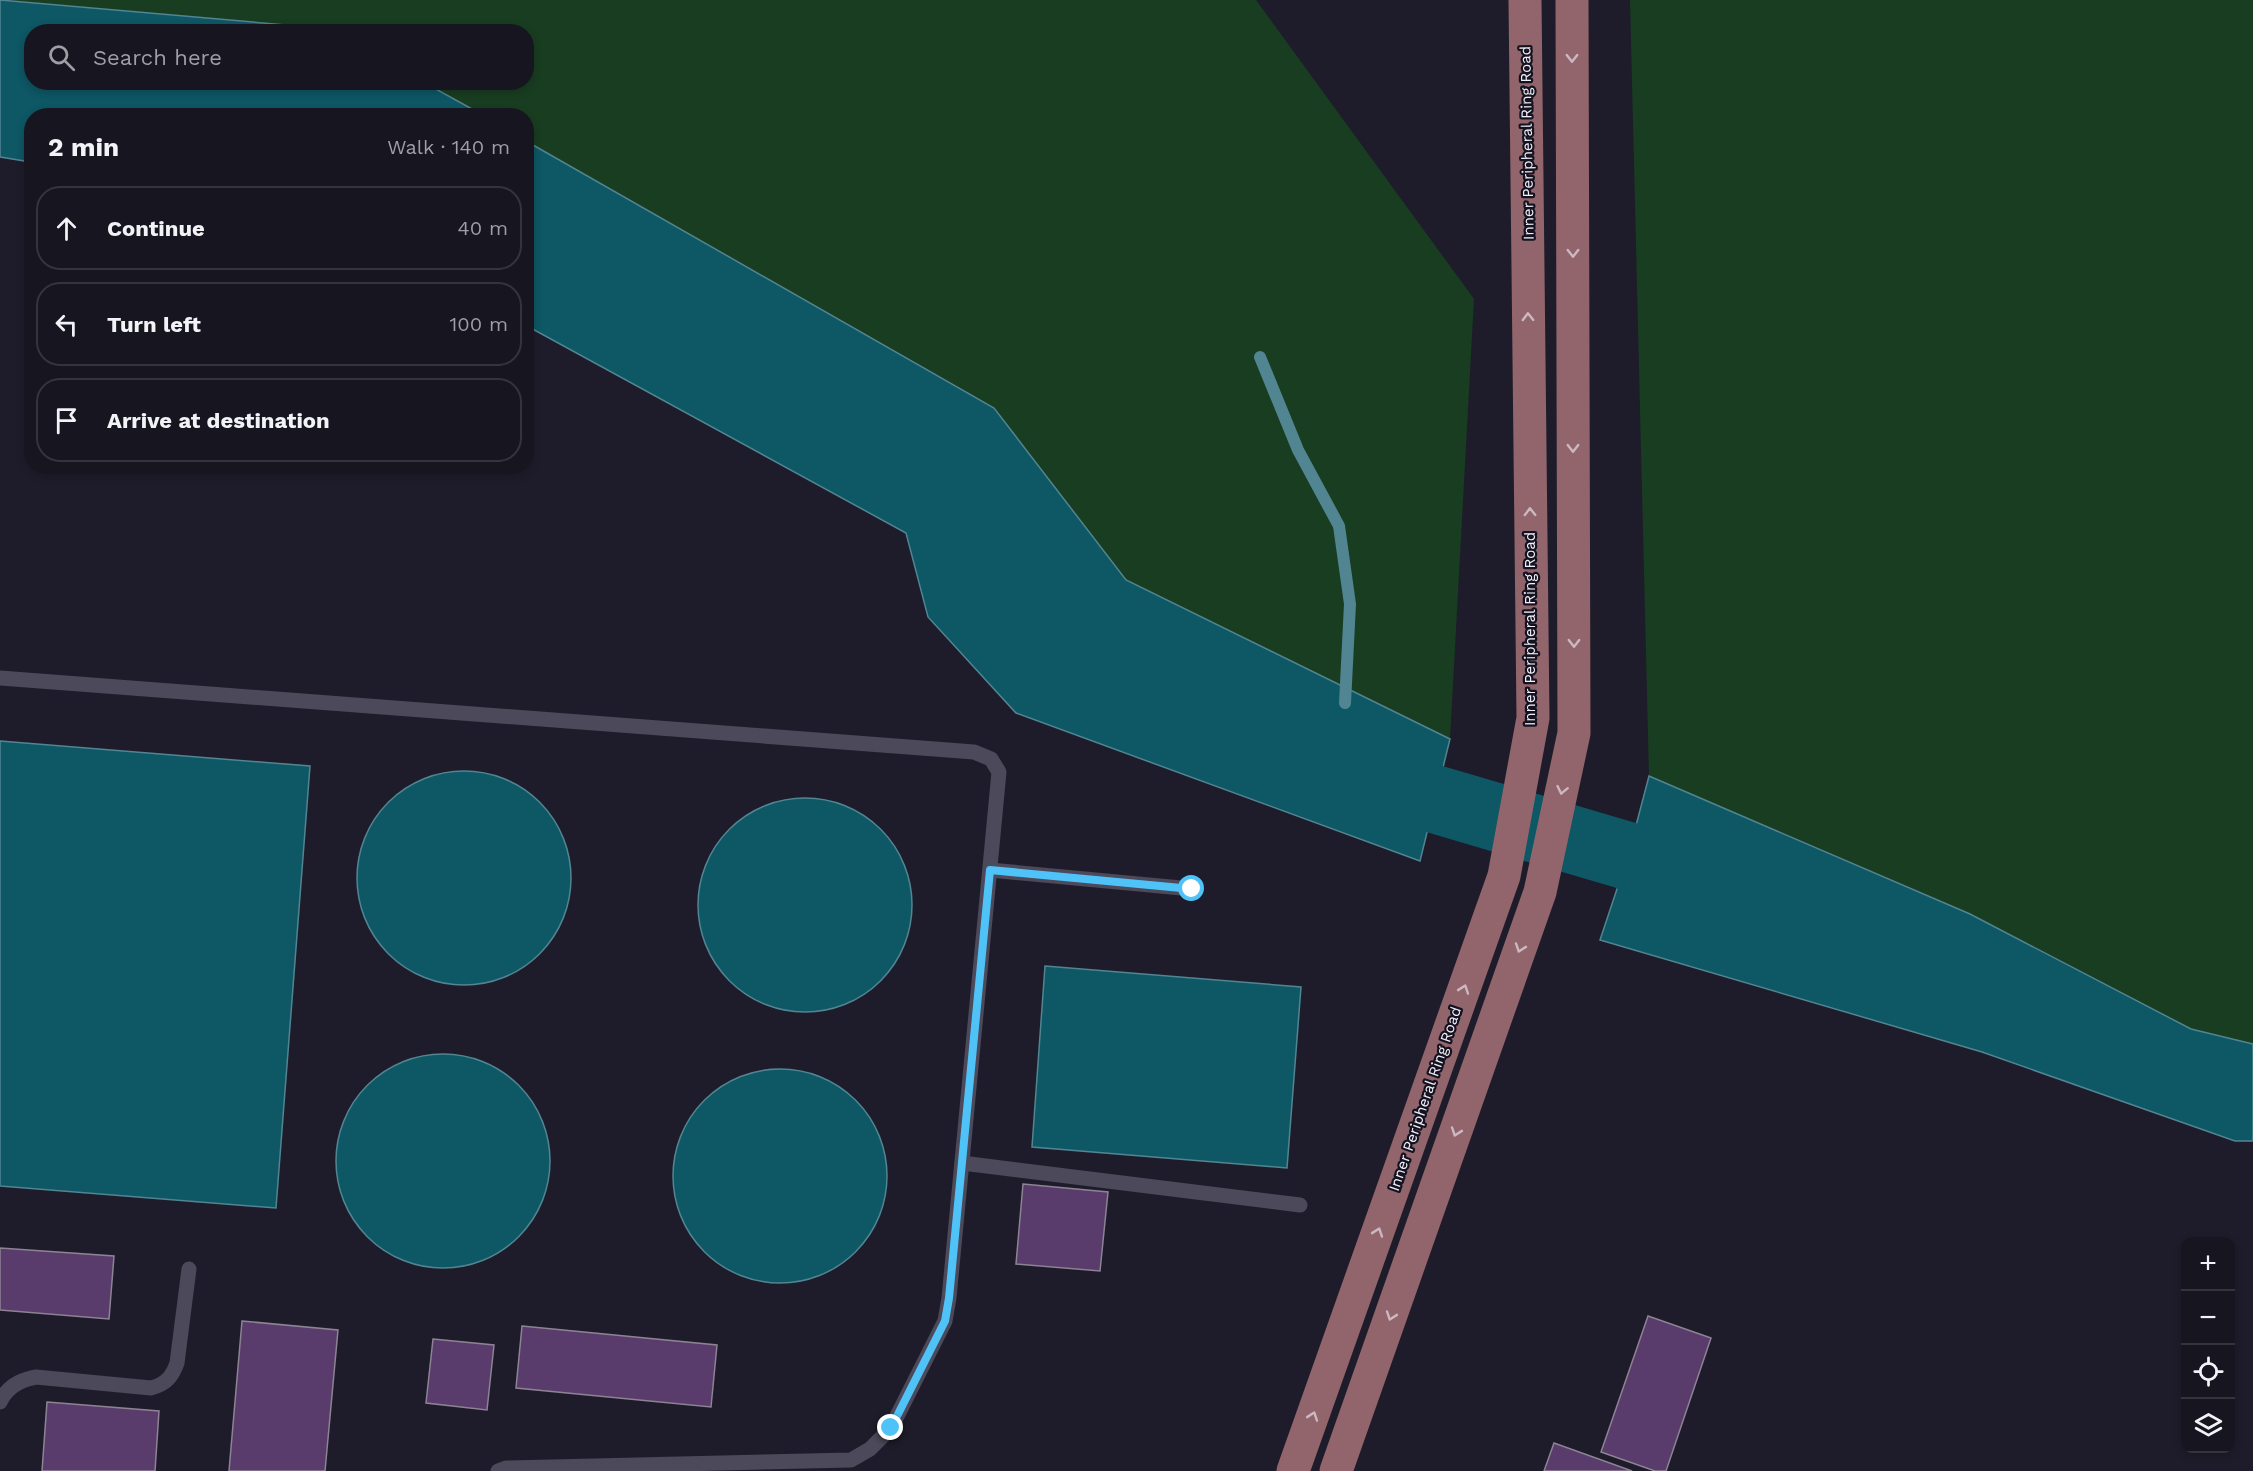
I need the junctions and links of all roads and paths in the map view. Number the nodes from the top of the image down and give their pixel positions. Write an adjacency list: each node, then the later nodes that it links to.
1 (1525, 0): 11 (main road, Inner Peripheral Ring Road, one-way to 1)
2 (1572, 0): 12 (main road, one-way to 12)
3 (0, 678): 4 (lane)
4 (990, 870): 5 (lane); 6 (lane)
5 (1192, 889)
6 (962, 1163): 7 (lane); 10 (lane)
7 (1300, 1205)
8 (189, 1269): 9 (lane)
9 (0, 1402)
10 (498, 1471)
11 (1293, 1471)
12 (1336, 1471)

